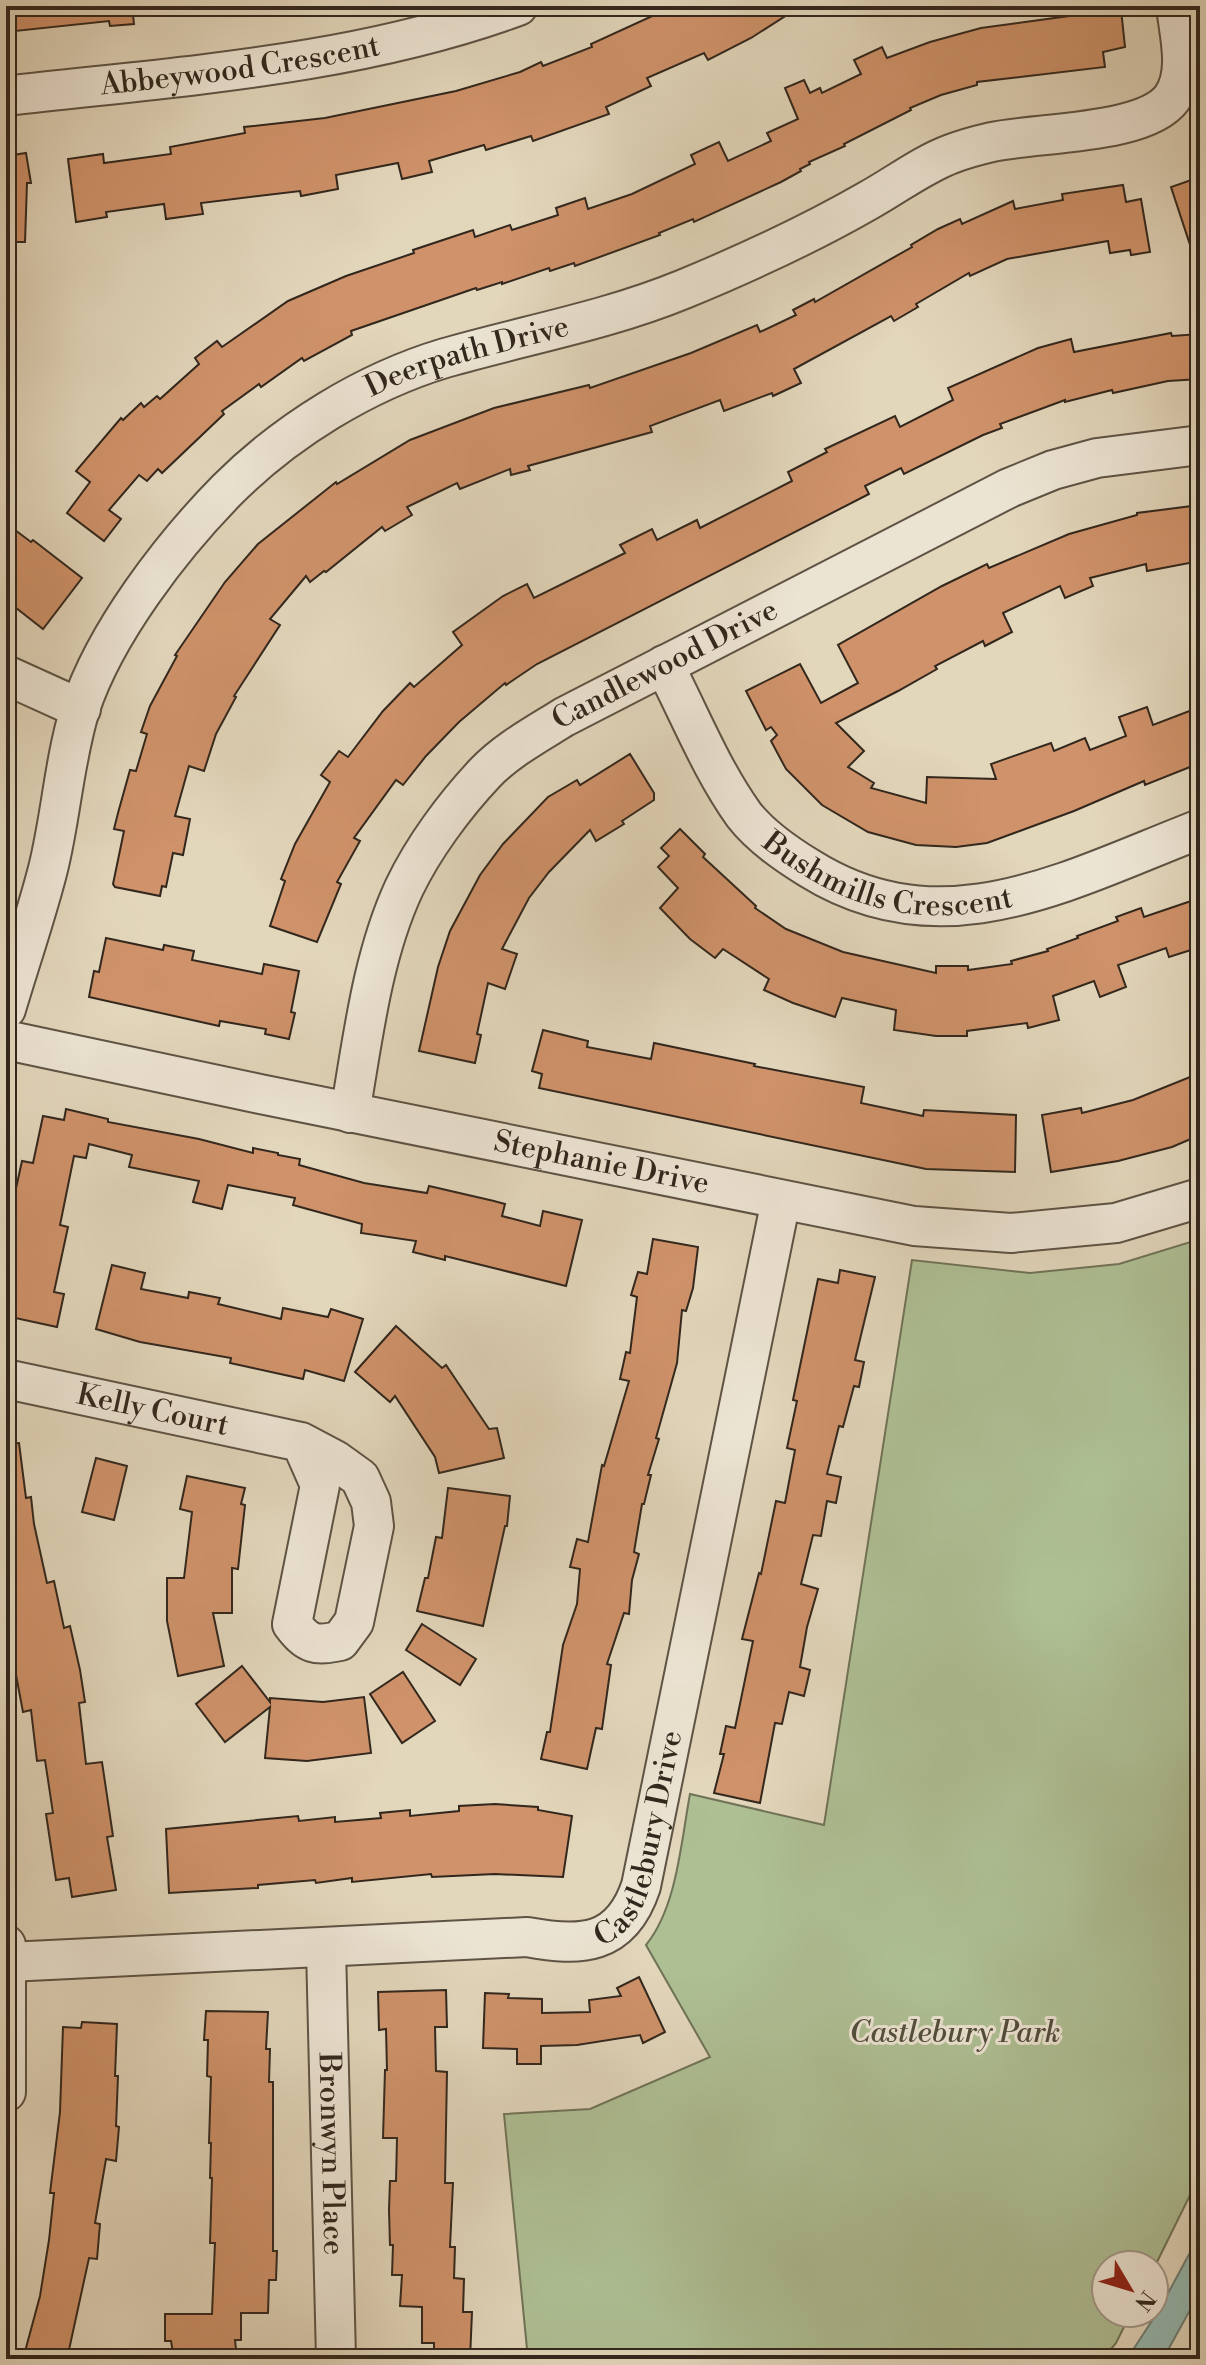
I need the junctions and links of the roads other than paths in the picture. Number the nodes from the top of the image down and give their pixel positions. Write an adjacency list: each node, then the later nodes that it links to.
1 (518, 6): 3 (street, Abbeywood Crescent)
2 (1176, 6): 7 (street, Deerpath Drive)
3 (6, 96)
4 (1200, 445): 5 (street, Candlewood Drive)
5 (664, 665): 8 (street, Bushmills Crescent); 11 (street, Candlewood Drive)
6 (6, 675): 7 (street)
7 (81, 709): 9 (street, Deerpath Drive)
8 (1200, 829)
9 (6, 1009)
10 (6, 1040): 11 (street, Stephanie Drive)
11 (350, 1113): 13 (street, Stephanie Drive)
12 (1200, 1198): 13 (street, Stephanie Drive)
13 (781, 1200): 16 (street, Castlebury Drive)
14 (6, 1379): 15 (street, Kelly Court)
15 (301, 1442): 15 (street, Kelly Court)
16 (326, 1948): 17 (street, Castlebury Drive); 19 (street, Bronwyn Place)
17 (7, 1954): 18 (street)
18 (6, 2092)
19 (336, 2359)

